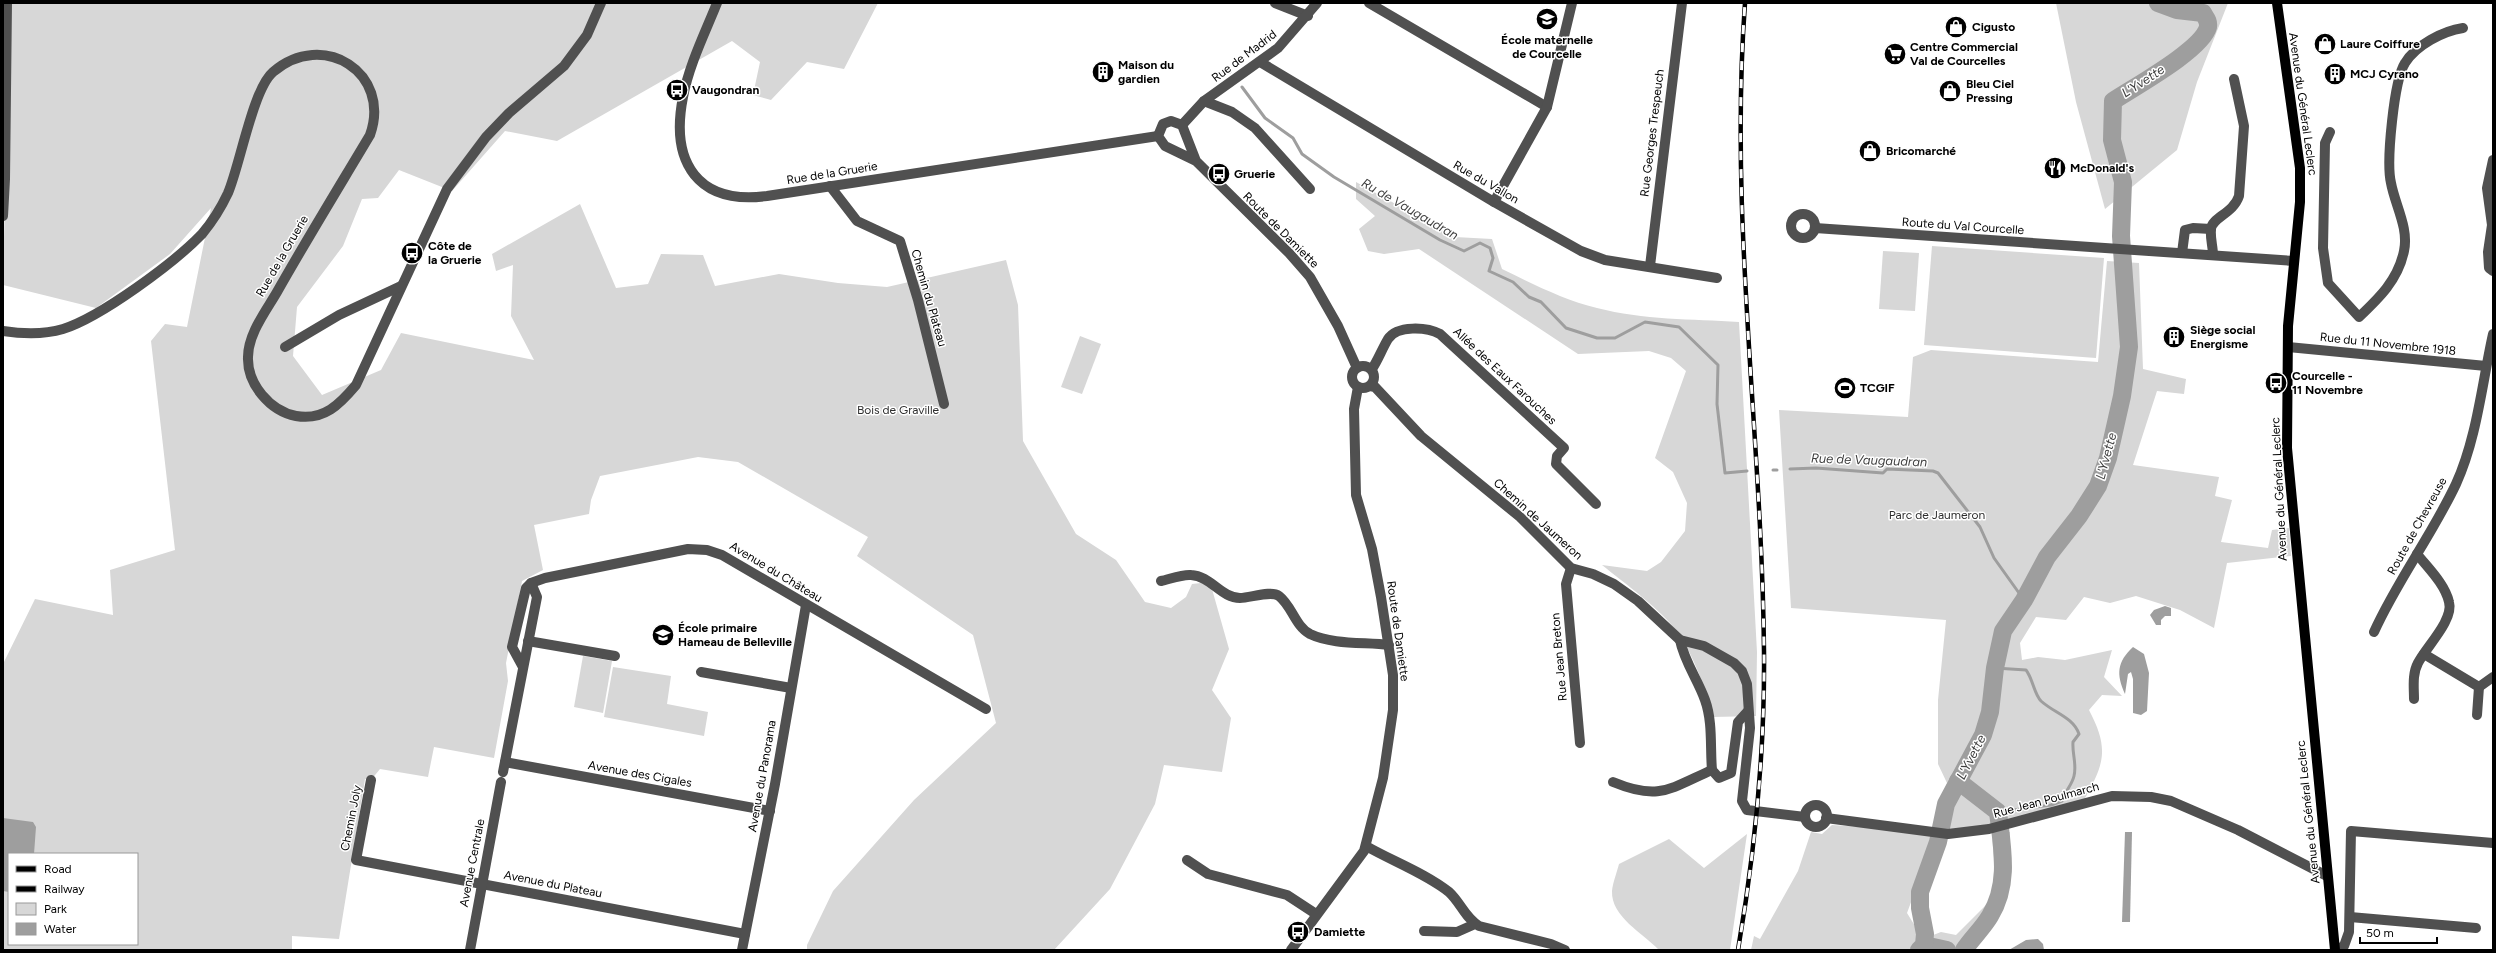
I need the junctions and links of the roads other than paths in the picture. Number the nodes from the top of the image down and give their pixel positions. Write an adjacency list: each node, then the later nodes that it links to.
1 (7, 3): 25 (street)
2 (601, 3): 34 (street, Rue de la Gruerie)
3 (717, 3): 22 (street, Rue de la Gruerie)
4 (1275, 3): 10 (street)
5 (1317, 3): 10 (street, Rue de Madrid)
6 (1368, 3): 15 (street)
7 (1572, 3): 15 (street)
8 (1682, 3): 31 (street, Rue Georges Trespeuch)
9 (2277, 3): 30 (main road, Avenue du Général Leclerc)
10 (1308, 16): 12 (street, Rue de Madrid)
11 (2463, 28): 17 (street)
12 (1260, 62): 14 (street, Rue de Madrid); 24 (street, Rue du Vallon)
13 (2234, 79): 27 (street)
14 (1204, 102): 16 (street, Rue de Madrid); 23 (street)
15 (1547, 107): 24 (street)
16 (1184, 130): 18 (street); 19 (street); 21 (street, Route de Damiette)
17 (2330, 132)
18 (1158, 136): 19 (street); 22 (street, Rue de la Gruerie)
19 (1168, 148): 21 (street, Route de Damiette)
20 (2493, 160): 32 (street)
21 (1196, 161): 40 (street, Route de Damiette)
22 (830, 186): 44 (street, Chemin du Plateau)
23 (1310, 189)
24 (1494, 202): 31 (street, Rue du Vallon)
25 (3, 216)
26 (1815, 228): 28 (street, Route du Val Courcelle)
27 (2211, 229): 28 (street); 29 (street)
28 (2182, 253): 29 (street)
29 (2213, 255): 30 (street)
30 (2294, 261): 38 (main road, Avenue du Général Leclerc)
31 (1650, 266): 33 (street, Rue du Vallon)
32 (2493, 271)
33 (1717, 278)
34 (401, 286): 35 (street, Rue de la Gruerie); 37 (street)
35 (3, 331)
36 (2493, 335): 39 (street, Route de Chevreuse)
37 (286, 347)
38 (2288, 347): 39 (street, Rue du 11 Novembre 1918); 78 (main road, Avenue du Général Leclerc)
39 (2486, 366): 46 (street, Route de Chevreuse)
40 (1357, 368): 41 (street); 43 (street)
41 (1372, 369): 42 (street); 45 (street, Allée des Eaux Farouches)
42 (1370, 386): 43 (street); 47 (street, Chemin de Jaumeron)
43 (1358, 387): 54 (street, Route de Damiette)
44 (944, 404)
45 (1596, 504)
46 (2417, 554): 51 (street, Route de Chevreuse); 55 (street)
47 (1571, 568): 53 (street, Chemin de Jaumeron); 66 (street, Rue Jean Breton)
48 (1161, 581): 54 (street)
49 (531, 583): 50 (street, Avenue du Château); 52 (street, Avenue Centrale); 57 (street)
50 (806, 606): 61 (street, Avenue du Panorama); 63 (street, Avenue du Château)
51 (2374, 632)
52 (528, 640): 56 (street); 57 (street, Avenue Centrale)
53 (1680, 640): 64 (street, Chemin de Jaumeron); 67 (street, Chemin de Jaumeron)
54 (1389, 645): 75 (street, Route de Damiette)
55 (2424, 654): 60 (street); 62 (street)
56 (615, 656)
57 (523, 667): 68 (street, Avenue Centrale)
58 (701, 672): 61 (street)
59 (2493, 677): 60 (street)
60 (2479, 687): 65 (street)
61 (791, 688): 71 (street, Avenue du Panorama)
62 (2414, 699)
63 (986, 709)
64 (1748, 711): 67 (street); 72 (street, Chemin de Jaumeron)
65 (2477, 715)
66 (1580, 743)
67 (1712, 770): 70 (street)
68 (503, 772): 71 (street, Avenue des Cigales); 79 (street, Avenue Centrale)
69 (371, 780): 76 (street, Chemin Joly)
70 (1613, 782)
71 (770, 811): 85 (street, Avenue du Panorama)
72 (1805, 817): 73 (street); 73 (street)
73 (1826, 818): 78 (street, Rue Jean Poulmarch)
74 (2493, 843): 81 (street)
75 (1366, 846): 80 (street, Route de Damiette); 82 (street)
76 (356, 860): 79 (street, Avenue du Plateau)
77 (1187, 860): 80 (street)
78 (2328, 876): 90 (main road, Avenue du Général Leclerc)
79 (482, 883): 85 (street, Avenue du Plateau); 86 (street, Avenue Centrale)
80 (1316, 914): 88 (street, Route de Damiette)
81 (2350, 917): 83 (street); 90 (street)
82 (1475, 924): 84 (street); 89 (street)
83 (2476, 928)
84 (1424, 931)
85 (745, 934): 87 (street, Avenue du Panorama)
86 (470, 950)
87 (742, 950)
88 (1291, 950)
89 (1565, 950)
90 (2335, 950)

